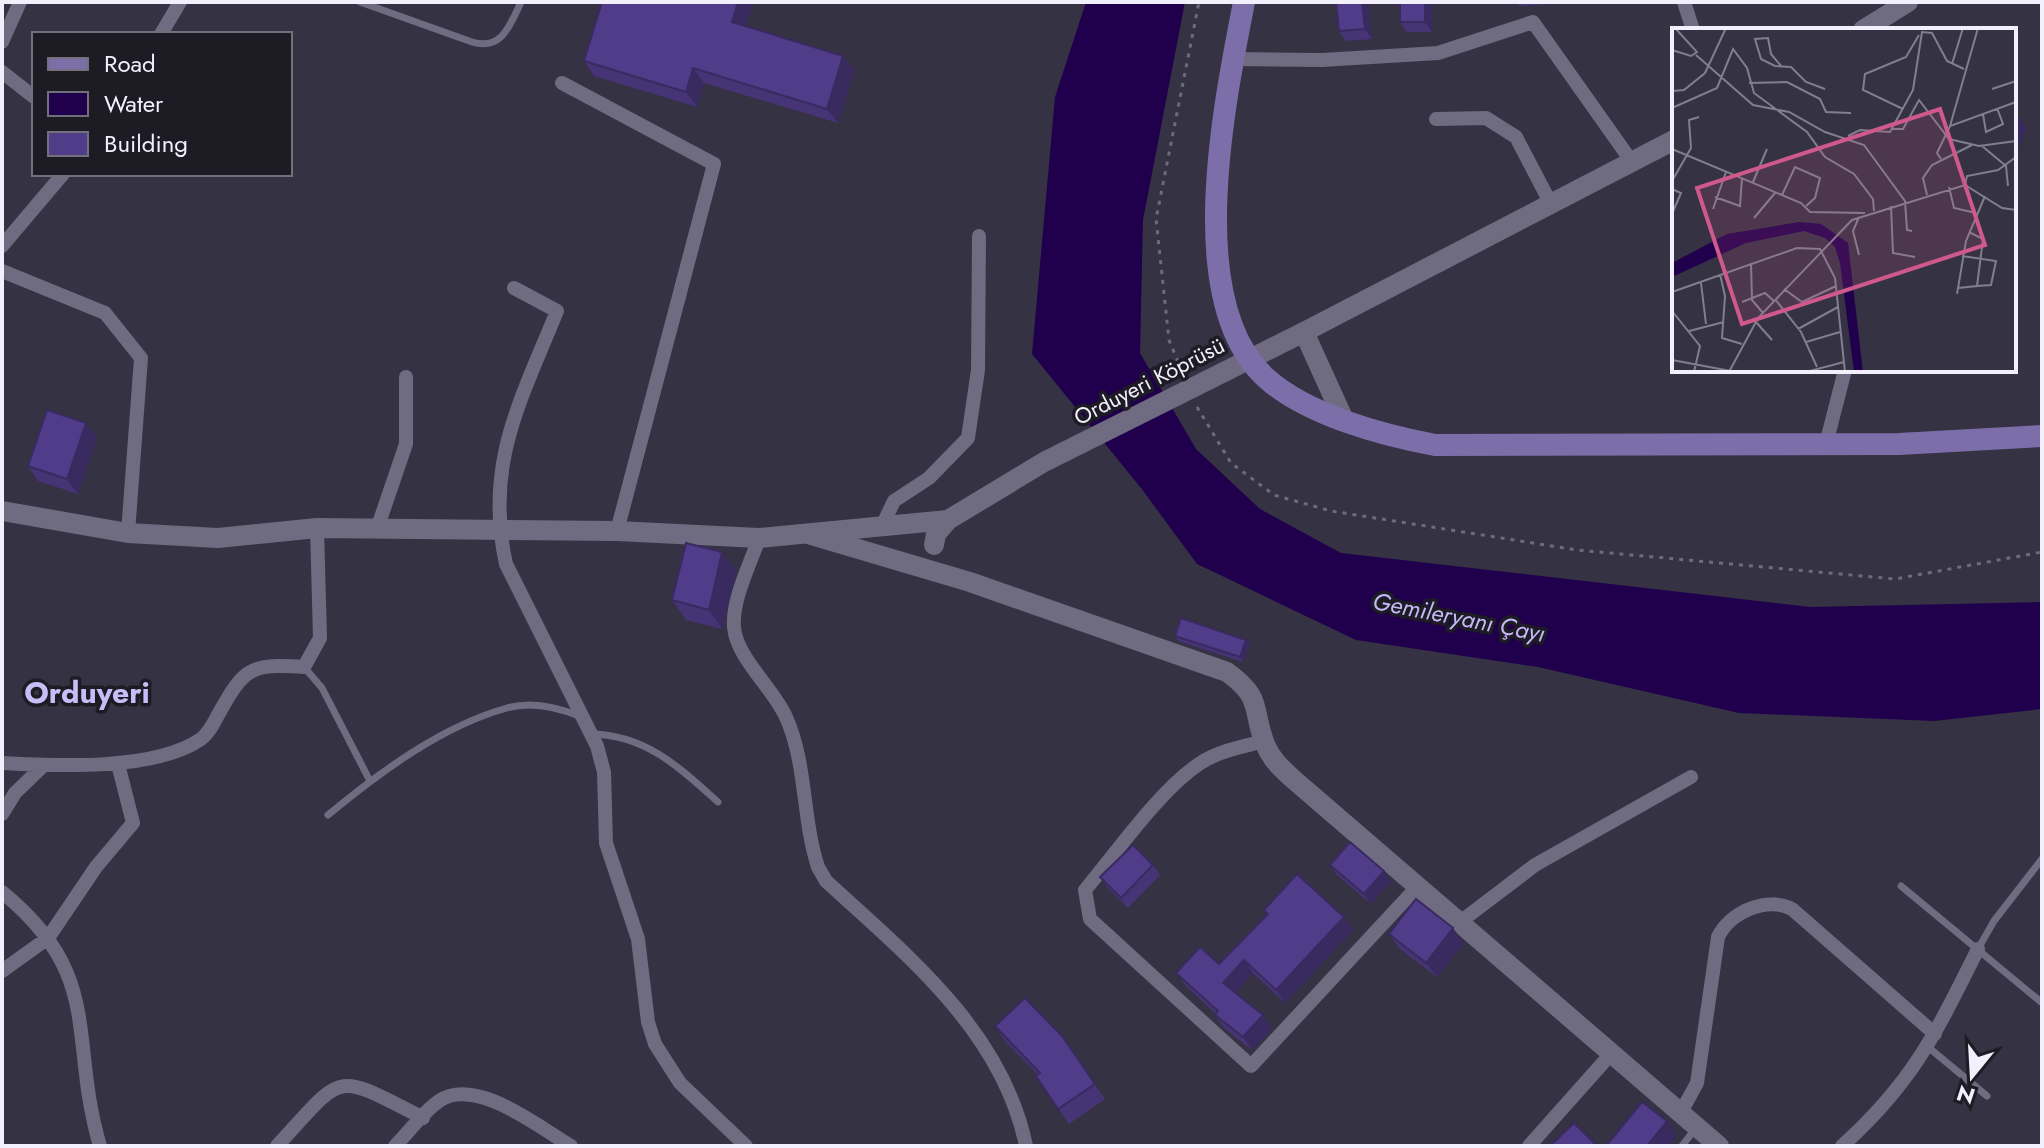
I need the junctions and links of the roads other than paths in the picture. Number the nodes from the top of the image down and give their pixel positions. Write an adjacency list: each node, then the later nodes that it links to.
1 (20, 2): 11 (street)
2 (180, 2): 10 (street)
3 (360, 2): 4 (lane)
4 (521, 2)
5 (1244, 2): 12 (main road)
6 (1684, 2): 8 (street)
7 (1908, 2): 9 (street)
8 (1692, 28)
9 (1866, 28)
10 (162, 32)
11 (2, 42)
12 (1233, 59): 18 (street); 28 (main road)
13 (2, 72): 15 (street)
14 (562, 83): 38 (street)
15 (32, 95)
16 (1436, 119): 20 (street)
17 (1672, 141): 18 (street, Orduyeri Köprüsü)
18 (1632, 162): 20 (street, Orduyeri Köprüsü)
19 (61, 176): 22 (street)
20 (1551, 204): 25 (street, Orduyeri Köprüsü)
21 (979, 236): 34 (street)
22 (2, 246)
23 (2, 271): 39 (street)
24 (514, 288): 37 (street)
25 (1304, 332): 28 (street); 32 (street, Orduyeri Köprüsü)
26 (1844, 372): 30 (street)
27 (406, 377): 36 (street)
28 (1343, 418): 30 (main road)
29 (2042, 436): 30 (main road)
30 (1826, 444)
31 (2, 511): 39 (street)
32 (948, 520): 33 (street); 42 (street)
33 (907, 522): 34 (street); 42 (street)
34 (883, 524): 40 (street)
35 (317, 528): 36 (street); 39 (street); 44 (street)
36 (377, 529): 37 (street)
37 (498, 531): 38 (street); 45 (street)
38 (617, 531): 41 (street)
39 (128, 533)
40 (811, 535): 41 (street); 43 (street)
41 (759, 538): 75 (street)
42 (934, 545): 43 (street)
43 (970, 582): 47 (street)
44 (304, 667): 49 (street); 52 (lane)
45 (585, 718): 46 (street); 52 (lane)
46 (592, 734): 53 (lane); 74 (street)
47 (1264, 741): 57 (street); 57 (street)
48 (2, 763): 50 (street)
49 (118, 764): 50 (street); 61 (street)
50 (43, 766): 54 (street)
51 (1691, 777): 60 (street)
52 (370, 781): 55 (lane)
53 (718, 802)
54 (2, 814)
55 (328, 815)
56 (2042, 859): 62 (lane)
57 (1418, 886): 60 (street)
58 (1901, 886): 62 (lane)
59 (2, 892): 61 (street)
60 (1460, 922): 66 (street)
61 (48, 938): 63 (street); 70 (street)
62 (1978, 949): 64 (lane); 65 (street)
63 (2, 971)
64 (2041, 1002)
65 (1932, 1041): 67 (lane); 69 (street); 79 (street)
66 (1610, 1055): 69 (street); 76 (street)
67 (1987, 1096)
68 (423, 1118): 71 (street); 72 (street); 73 (street)
69 (1688, 1120): 77 (lane); 78 (street)
70 (100, 1146)
71 (277, 1146)
72 (395, 1146)
73 (571, 1146)
74 (746, 1146)
75 (1026, 1146)
76 (1529, 1146)
77 (1682, 1146)
78 (1719, 1146)
79 (1842, 1146)

